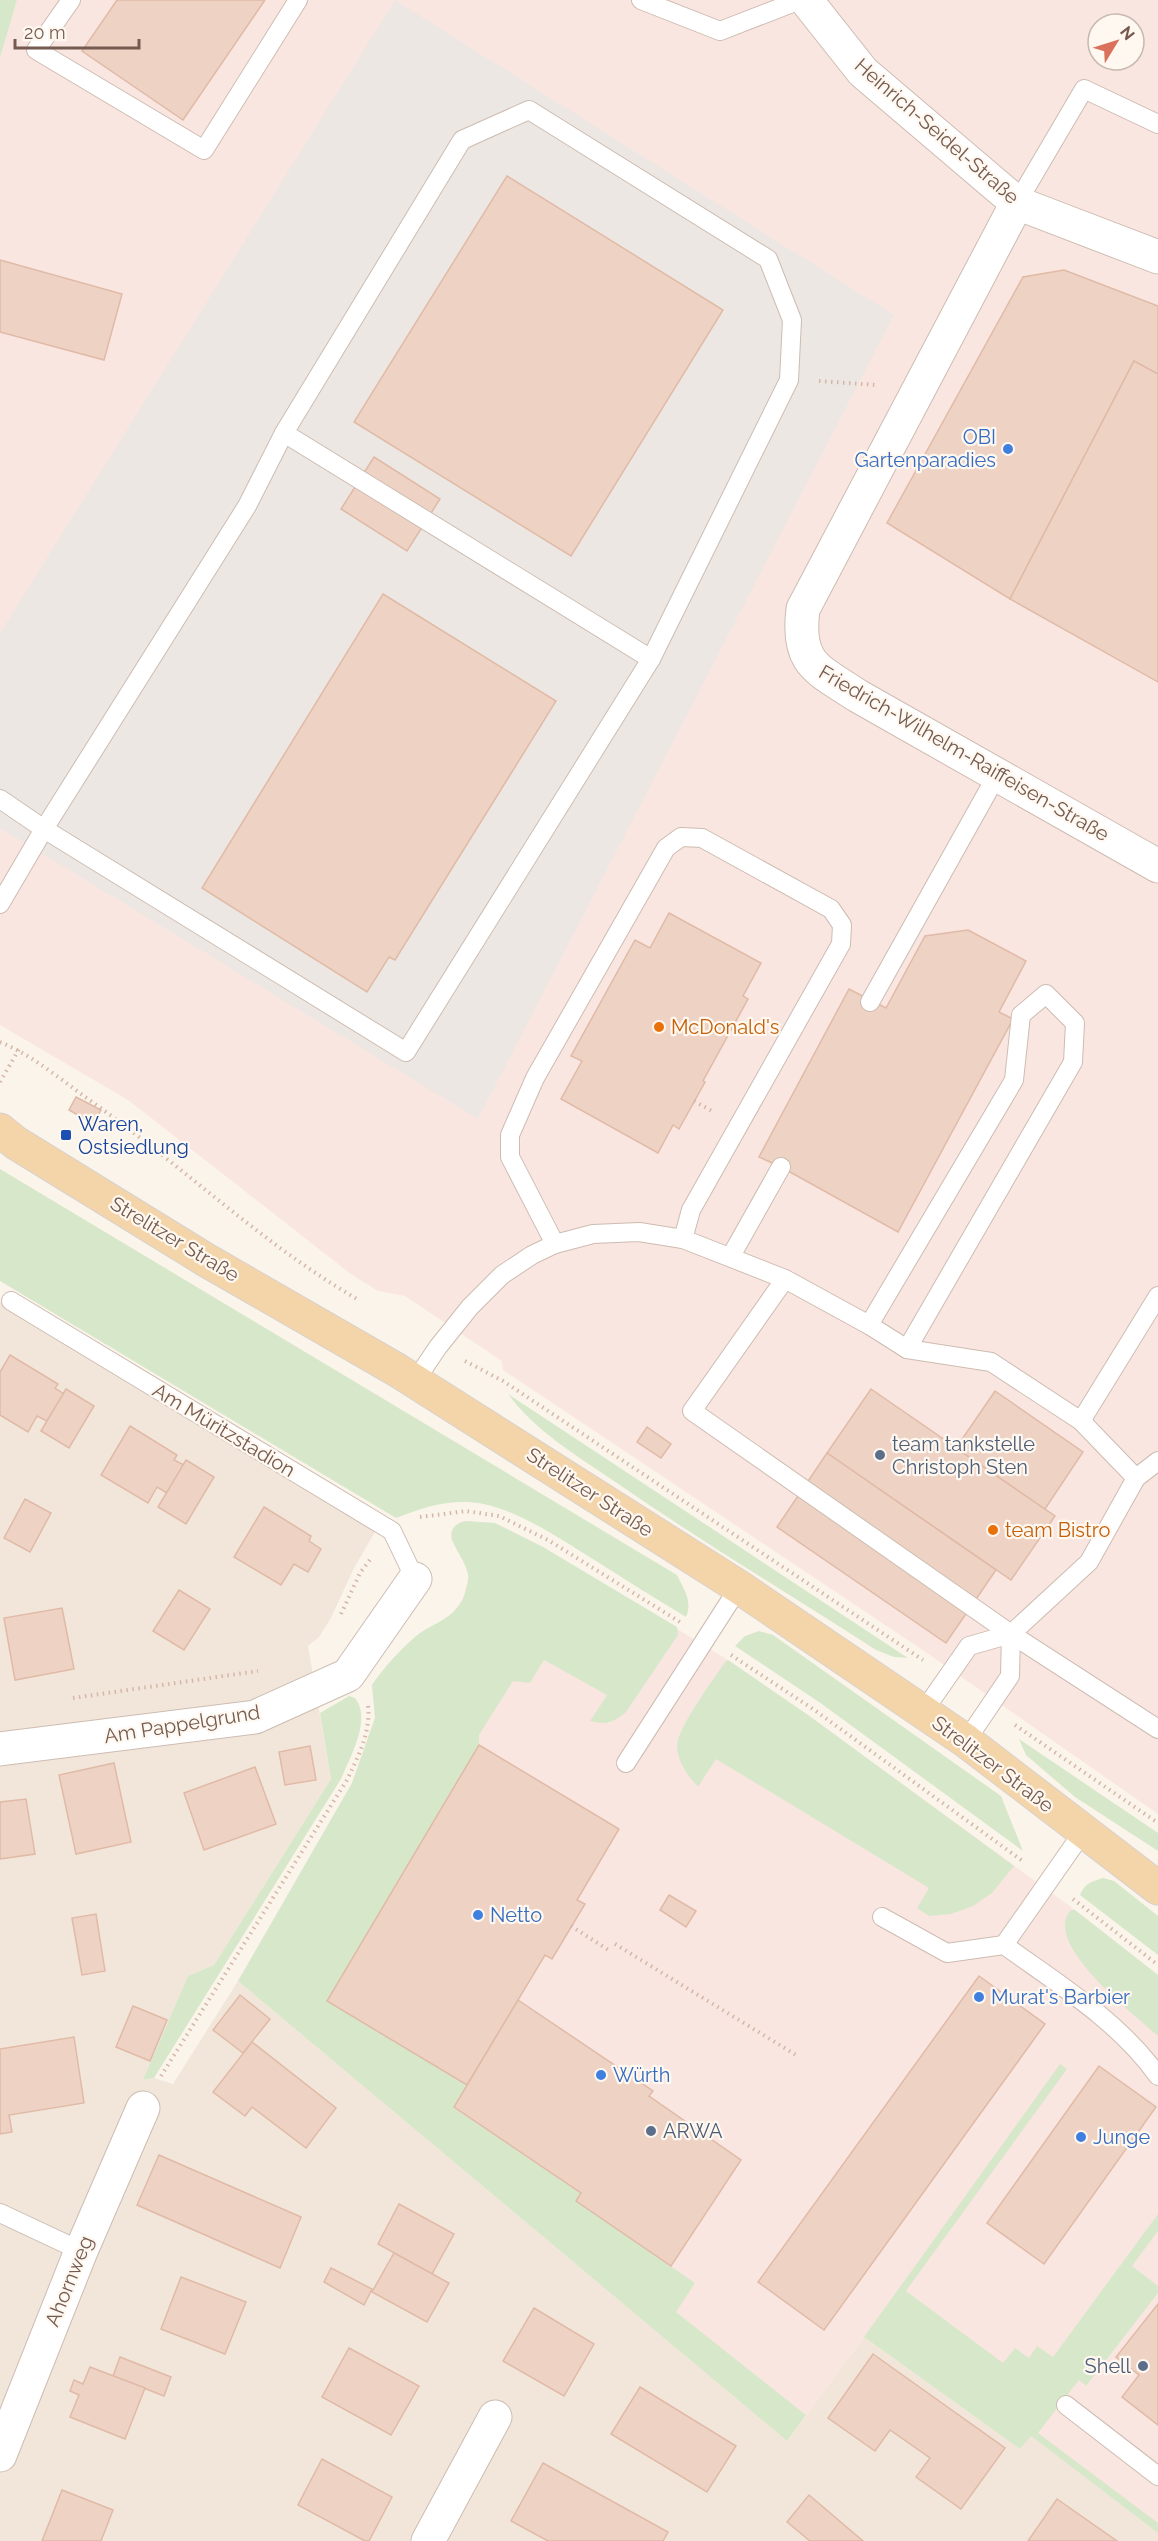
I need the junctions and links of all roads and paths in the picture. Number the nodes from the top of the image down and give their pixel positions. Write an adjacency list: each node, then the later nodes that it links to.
1 (71, 0): 2 (lane)
2 (298, 0)
3 (641, 0): 4 (lane)
4 (800, 0)
5 (806, 0): 7 (street, Heinrich-Seidel-Straße)
6 (1158, 124): 7 (lane)
7 (1017, 203): 8 (street, Heinrich-Seidel-Straße); 13 (street, Friedrich-Wilhelm-Raiffeisen-Straße)
8 (1158, 256)
9 (789, 380): 10 (path); 11 (lane); 12 (lane)
10 (876, 385)
11 (284, 433): 12 (lane); 15 (lane)
12 (651, 659): 15 (lane)
13 (997, 776): 16 (street, Friedrich-Wilhelm-Raiffeisen-Straße); 18 (lane)
14 (0, 799): 15 (lane)
15 (44, 829): 17 (lane)
16 (1158, 866)
17 (0, 904)
18 (870, 1002)
19 (0, 1042): 20 (path)
20 (19, 1049): 21 (path); 30 (path)
21 (0, 1082)
22 (0, 1130): 34 (main road, Strelitzer Straße)
23 (781, 1167): 26 (lane)
24 (683, 1239): 25 (lane); 25 (lane); 26 (lane)
25 (555, 1244): 32 (lane)
26 (731, 1256): 27 (lane)
27 (785, 1279): 31 (lane); 42 (lane)
28 (1158, 1296): 35 (lane)
29 (11, 1301): 38 (lane, Am Müritzstadion)
30 (361, 1302)
31 (869, 1325): 33 (lane); 33 (lane)
32 (438, 1347): 34 (lane); 45 (path)
33 (907, 1349): 35 (lane)
34 (415, 1381): 40 (main road, Strelitzer Straße)
35 (1081, 1421): 37 (lane)
36 (1158, 1461): 37 (lane)
37 (1136, 1478): 42 (lane)
38 (392, 1531): 39 (lane); 41 (path); 43 (path)
39 (415, 1579): 46 (street)
40 (739, 1587): 43 (lane); 49 (main road, Strelitzer Straße)
41 (338, 1622)
42 (1011, 1634): 45 (lane); 48 (lane); 50 (lane)
43 (706, 1639): 53 (lane); 56 (path)
44 (268, 1670): 47 (path)
45 (948, 1674): 49 (lane)
46 (348, 1675): 52 (street, Am Pappelgrund); 66 (path)
47 (70, 1699)
48 (991, 1704): 51 (lane); 54 (path)
49 (923, 1712): 51 (main road, Strelitzer Straße)
50 (1158, 1729)
51 (966, 1741): 55 (main road, Strelitzer Straße)
52 (0, 1749)
53 (626, 1763)
54 (1158, 1823)
55 (1083, 1832): 56 (lane); 57 (main road, Strelitzer Straße)
56 (1049, 1880): 61 (lane); 63 (path)
57 (1158, 1888)
58 (882, 1917): 61 (lane)
59 (571, 1926): 62 (path)
60 (615, 1944): 64 (path)
61 (1004, 1945): 65 (lane)
62 (610, 1951)
63 (1158, 1965)
64 (796, 2055)
65 (1158, 2076)
66 (143, 2108): 68 (street, Ahornweg)
67 (0, 2214): 68 (lane)
68 (81, 2251): 71 (street, Ahornweg)
69 (1066, 2405): 72 (lane)
70 (495, 2418): 73 (street)
71 (0, 2456)
72 (1158, 2476)
73 (428, 2541)

